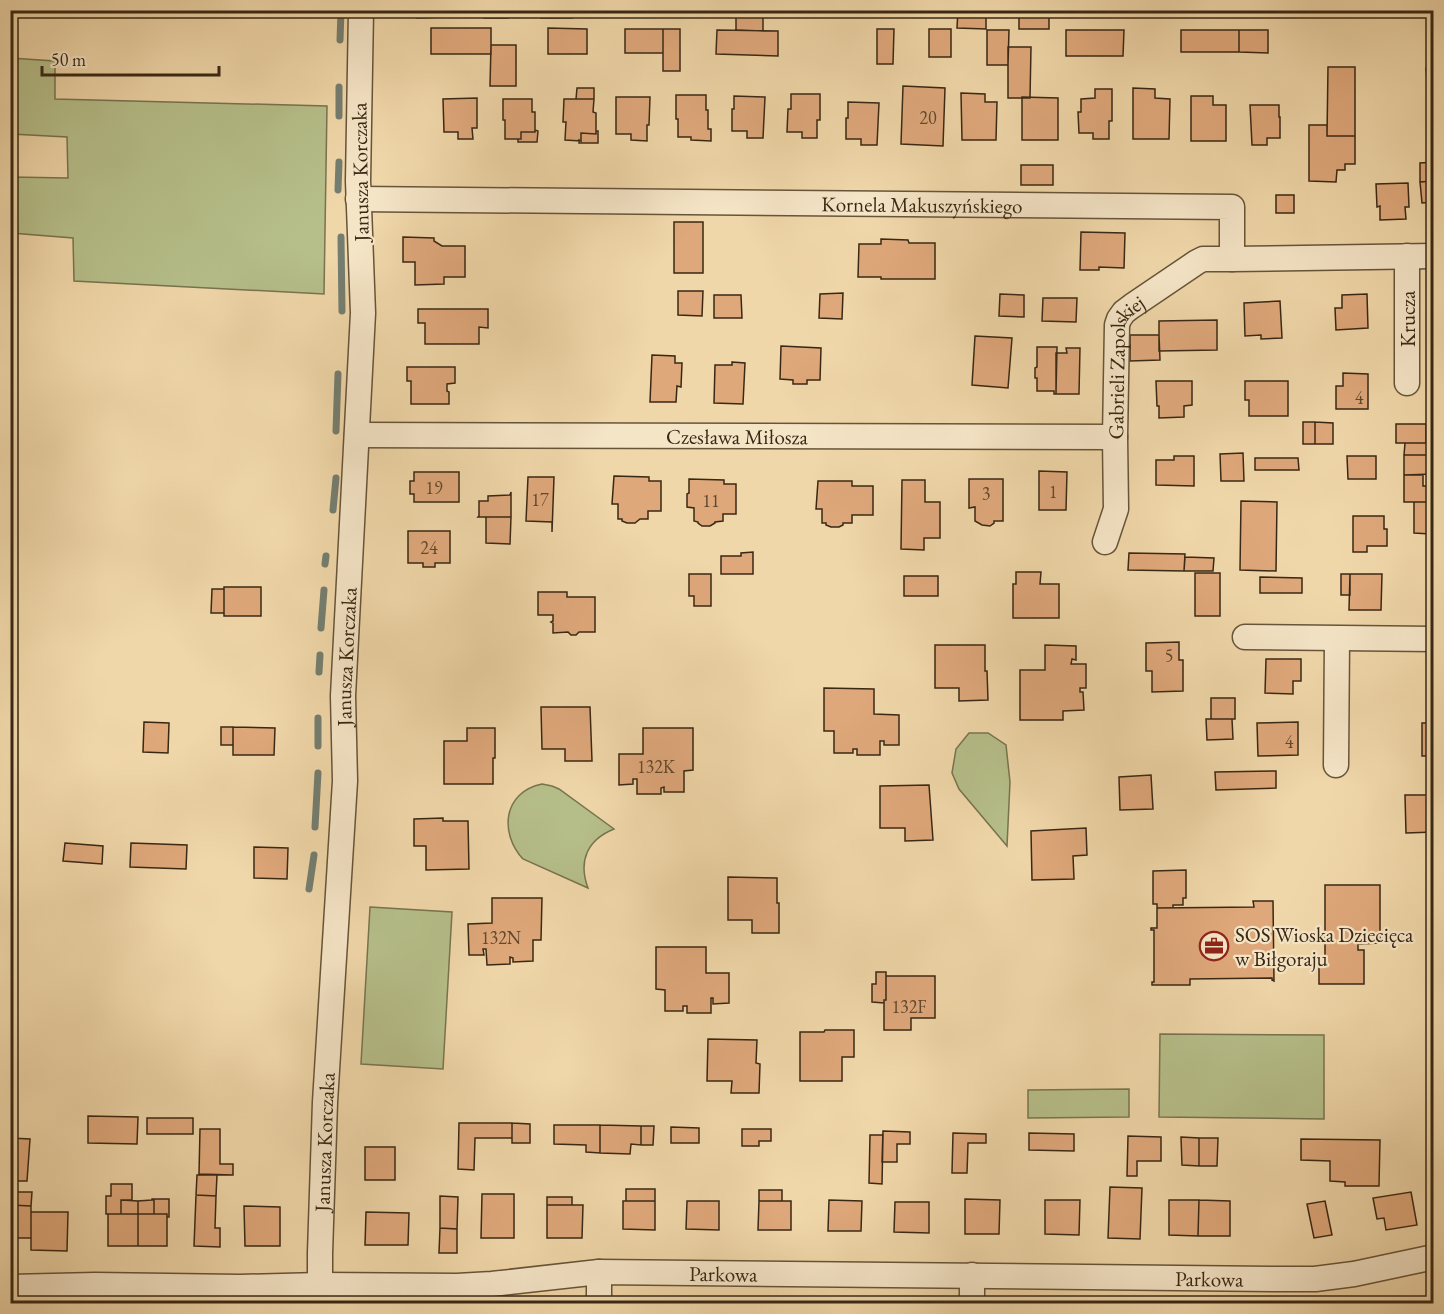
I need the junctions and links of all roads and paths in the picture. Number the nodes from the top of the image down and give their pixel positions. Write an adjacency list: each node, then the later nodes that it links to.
1 (360, 10): 2 (street, Janusza Korczaka)
2 (358, 200): 5 (street, Kornela Makuszyńskiego); 7 (street, Janusza Korczaka)
3 (1407, 256): 4 (street); 5 (street); 6 (street, Krucza)
4 (1434, 256)
5 (1232, 259): 8 (street, Gabrieli Zapolskiej)
6 (1407, 382)
7 (357, 435): 8 (street, Czesława Miłosza); 18 (street, Janusza Korczaka)
8 (1115, 437): 9 (street, Gabrieli Zapolskiej)
9 (1105, 542)
10 (1245, 638): 11 (street)
11 (1338, 639): 12 (street); 13 (street)
12 (1434, 639)
13 (1336, 765)
14 (1434, 1257): 16 (street, Parkowa)
15 (599, 1272): 16 (street, Parkowa); 18 (street, Parkowa); 19 (street)
16 (972, 1275): 20 (street)
17 (10, 1287): 18 (street, Parkowa)
18 (320, 1294)
19 (599, 1304)
20 (972, 1304)

